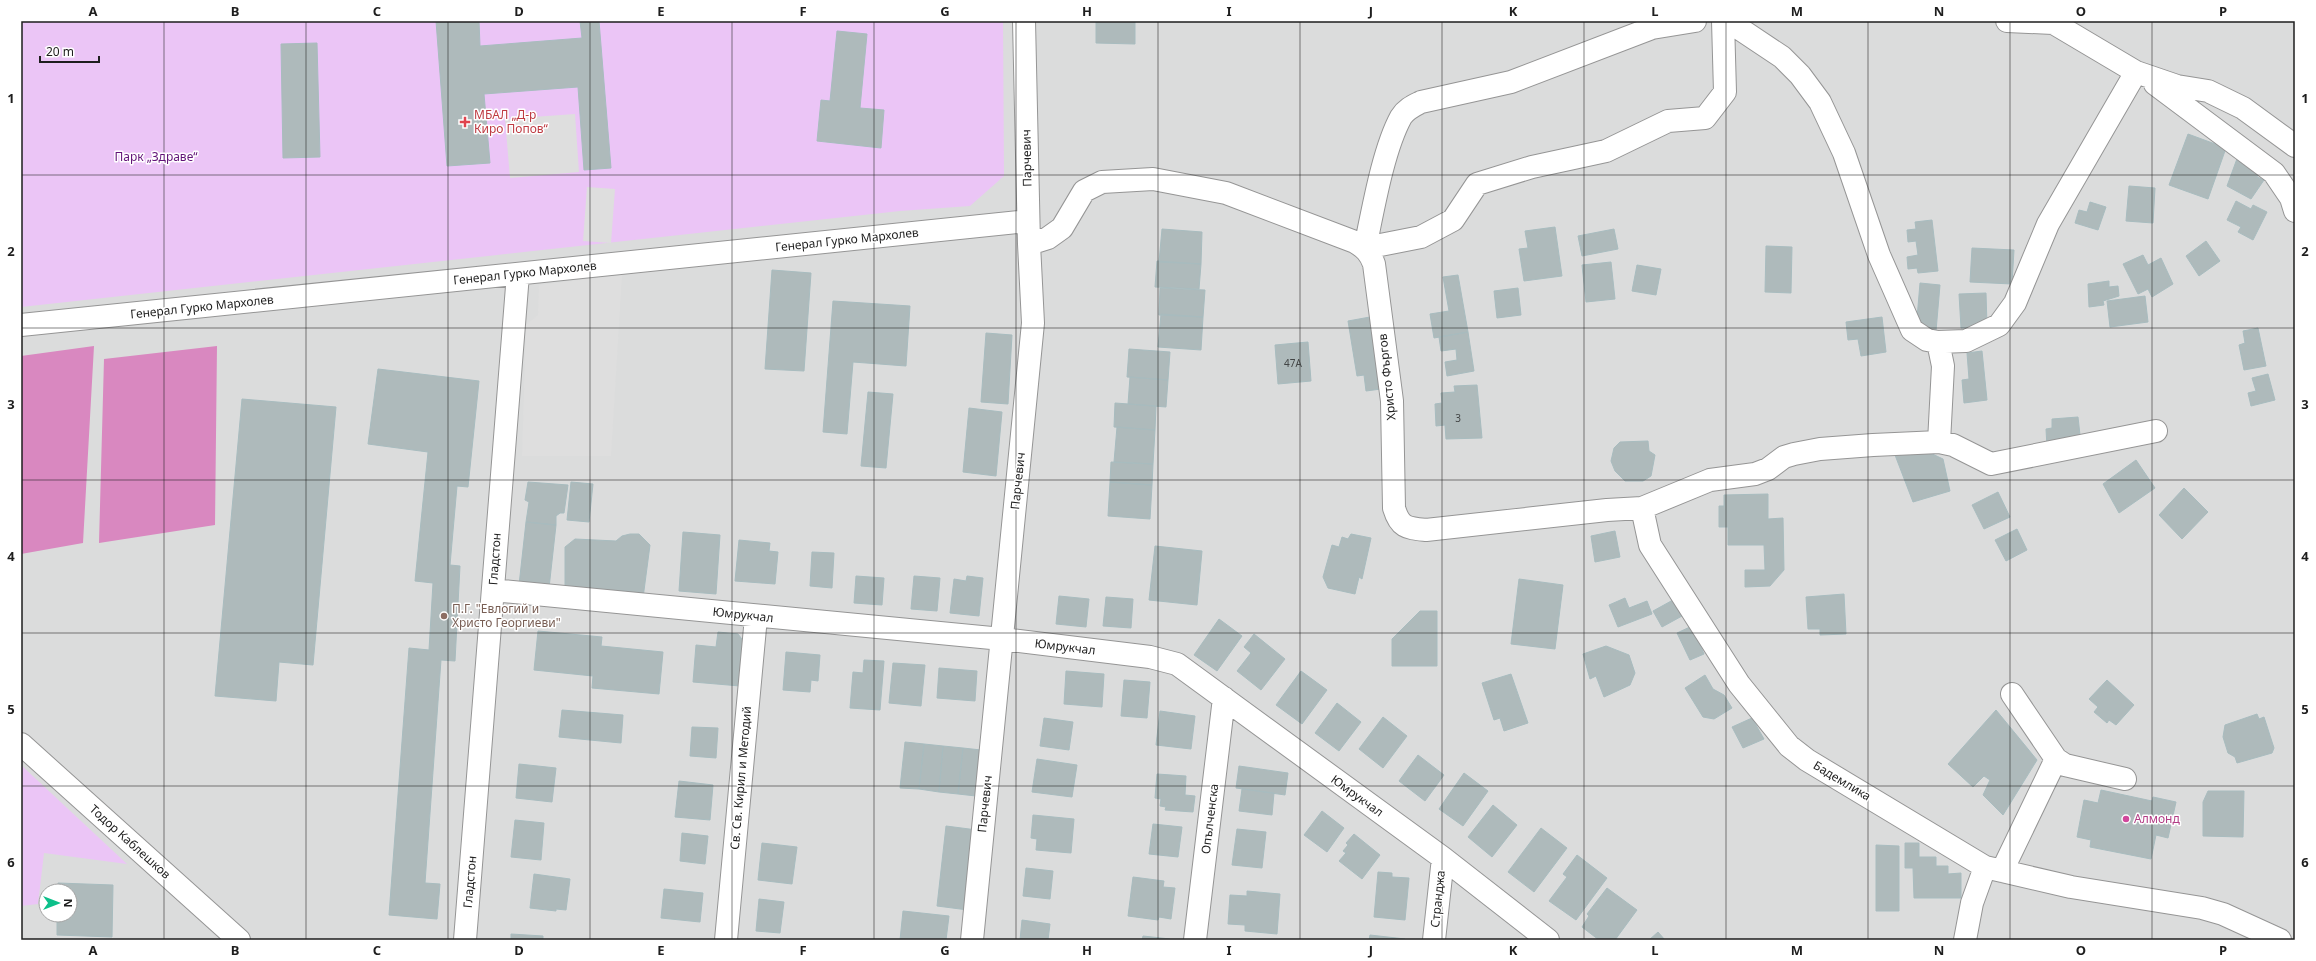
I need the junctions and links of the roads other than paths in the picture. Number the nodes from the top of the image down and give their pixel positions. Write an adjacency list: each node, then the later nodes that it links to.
1 (1024, 21): 10 (street, Парчевич)
2 (1695, 21): 12 (street)
3 (1723, 21): 12 (street)
4 (1728, 21): 15 (street)
5 (2007, 21): 6 (street)
6 (2051, 22): 7 (street)
7 (2138, 72): 8 (street); 9 (street); 15 (street)
8 (2295, 146)
9 (2295, 211)
10 (1028, 221): 11 (street, Парчевич); 13 (street, Генерал Гурко Мархолев)
11 (1029, 244): 12 (street); 21 (street, Парчевич)
12 (1365, 248): 18 (street, Христо Фъргов)
13 (518, 274): 14 (street, Генерал Гурко Мархолев); 19 (street, Гладстон)
14 (21, 325)
15 (1938, 342): 17 (street)
16 (2156, 431): 17 (street)
17 (1939, 442): 18 (street)
18 (1642, 508): 28 (street, Бадемлика)
19 (493, 590): 20 (street, Юмрукчал); 30 (street, Гладстон)
20 (756, 617): 21 (street, Юмрукчал); 31 (street, Св. Св. Кирил и Методий)
21 (1002, 639): 23 (street, Юмрукчал); 32 (street, Парчевич)
22 (2012, 694): 25 (street)
23 (1224, 698): 27 (street, Юмрукчал); 33 (street, Опълченска)
24 (21, 744): 29 (street, Тодор Каблешков)
25 (2056, 759): 26 (street); 28 (street)
26 (2125, 779)
27 (1442, 858): 34 (street, Странджа); 35 (street, Юмрукчал)
28 (1993, 869): 36 (street); 37 (street, Бадемлика)
29 (239, 940)
30 (465, 940)
31 (726, 940)
32 (972, 940)
33 (1195, 940)
34 (1434, 940)
35 (1548, 940)
36 (1965, 940)
37 (2280, 940)

